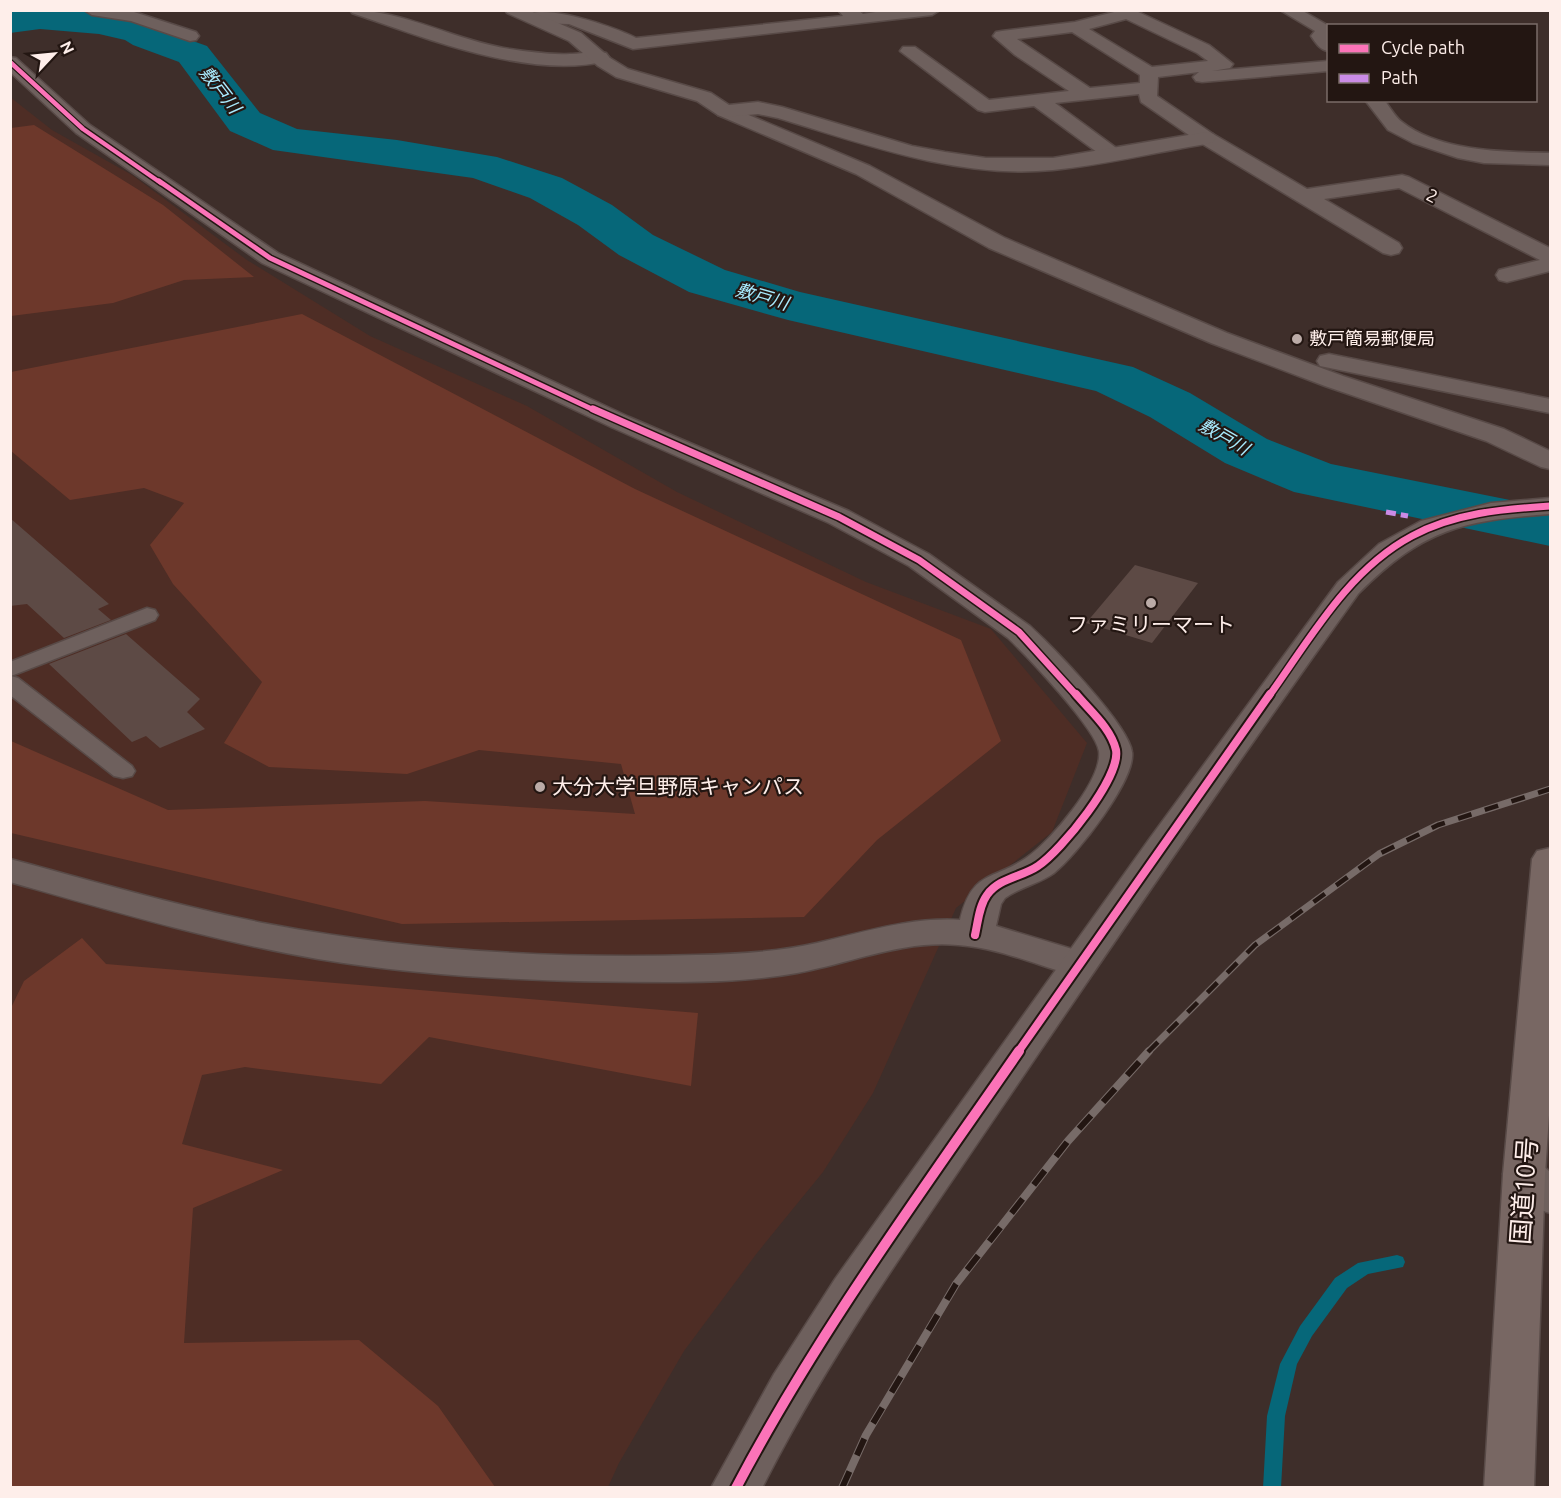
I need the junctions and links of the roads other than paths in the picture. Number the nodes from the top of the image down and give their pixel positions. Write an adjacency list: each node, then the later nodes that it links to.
1 (92, 10): 11 (street)
2 (358, 10): 9 (street)
3 (420, 10): 9 (street)
4 (513, 10): 8 (street)
5 (932, 10): 7 (street)
6 (1288, 10): 12 (street)
7 (853, 15): 8 (street)
8 (531, 18): 14 (street)
9 (387, 20): 14 (street)
10 (1076, 27): 17 (street); 17 (street); 18 (street)
11 (190, 36)
12 (1327, 44)
13 (909, 51): 19 (street)
14 (600, 57): 21 (street)
15 (10, 62): 40 (street)
16 (1327, 66): 17 (street)
17 (1148, 84): 18 (street); 22 (street)
18 (1088, 94): 19 (street)
19 (1038, 100): 23 (street)
20 (1376, 102): 24 (street)
21 (725, 111): 23 (street); 30 (street)
22 (1206, 138): 23 (street); 25 (street)
23 (1112, 154)
24 (1551, 159)
25 (1305, 196): 26 (street); 27 (street, 2)
26 (1391, 248)
27 (1551, 256)
28 (1551, 264): 29 (street)
29 (1507, 275)
30 (1219, 338): 31 (street); 32 (street)
31 (1551, 406)
32 (1551, 461)
33 (1551, 506): 41 (street)
34 (147, 615): 35 (lane)
35 (10, 670)
36 (10, 682): 37 (lane)
37 (123, 771)
38 (10, 870): 40 (street)
39 (1549, 879): 42 (highway, 国道10号)
40 (975, 935): 41 (street)
41 (1078, 964): 43 (street)
42 (1538, 1185): 44 (highway, 国道10号)
43 (736, 1488)
44 (1509, 1488)

